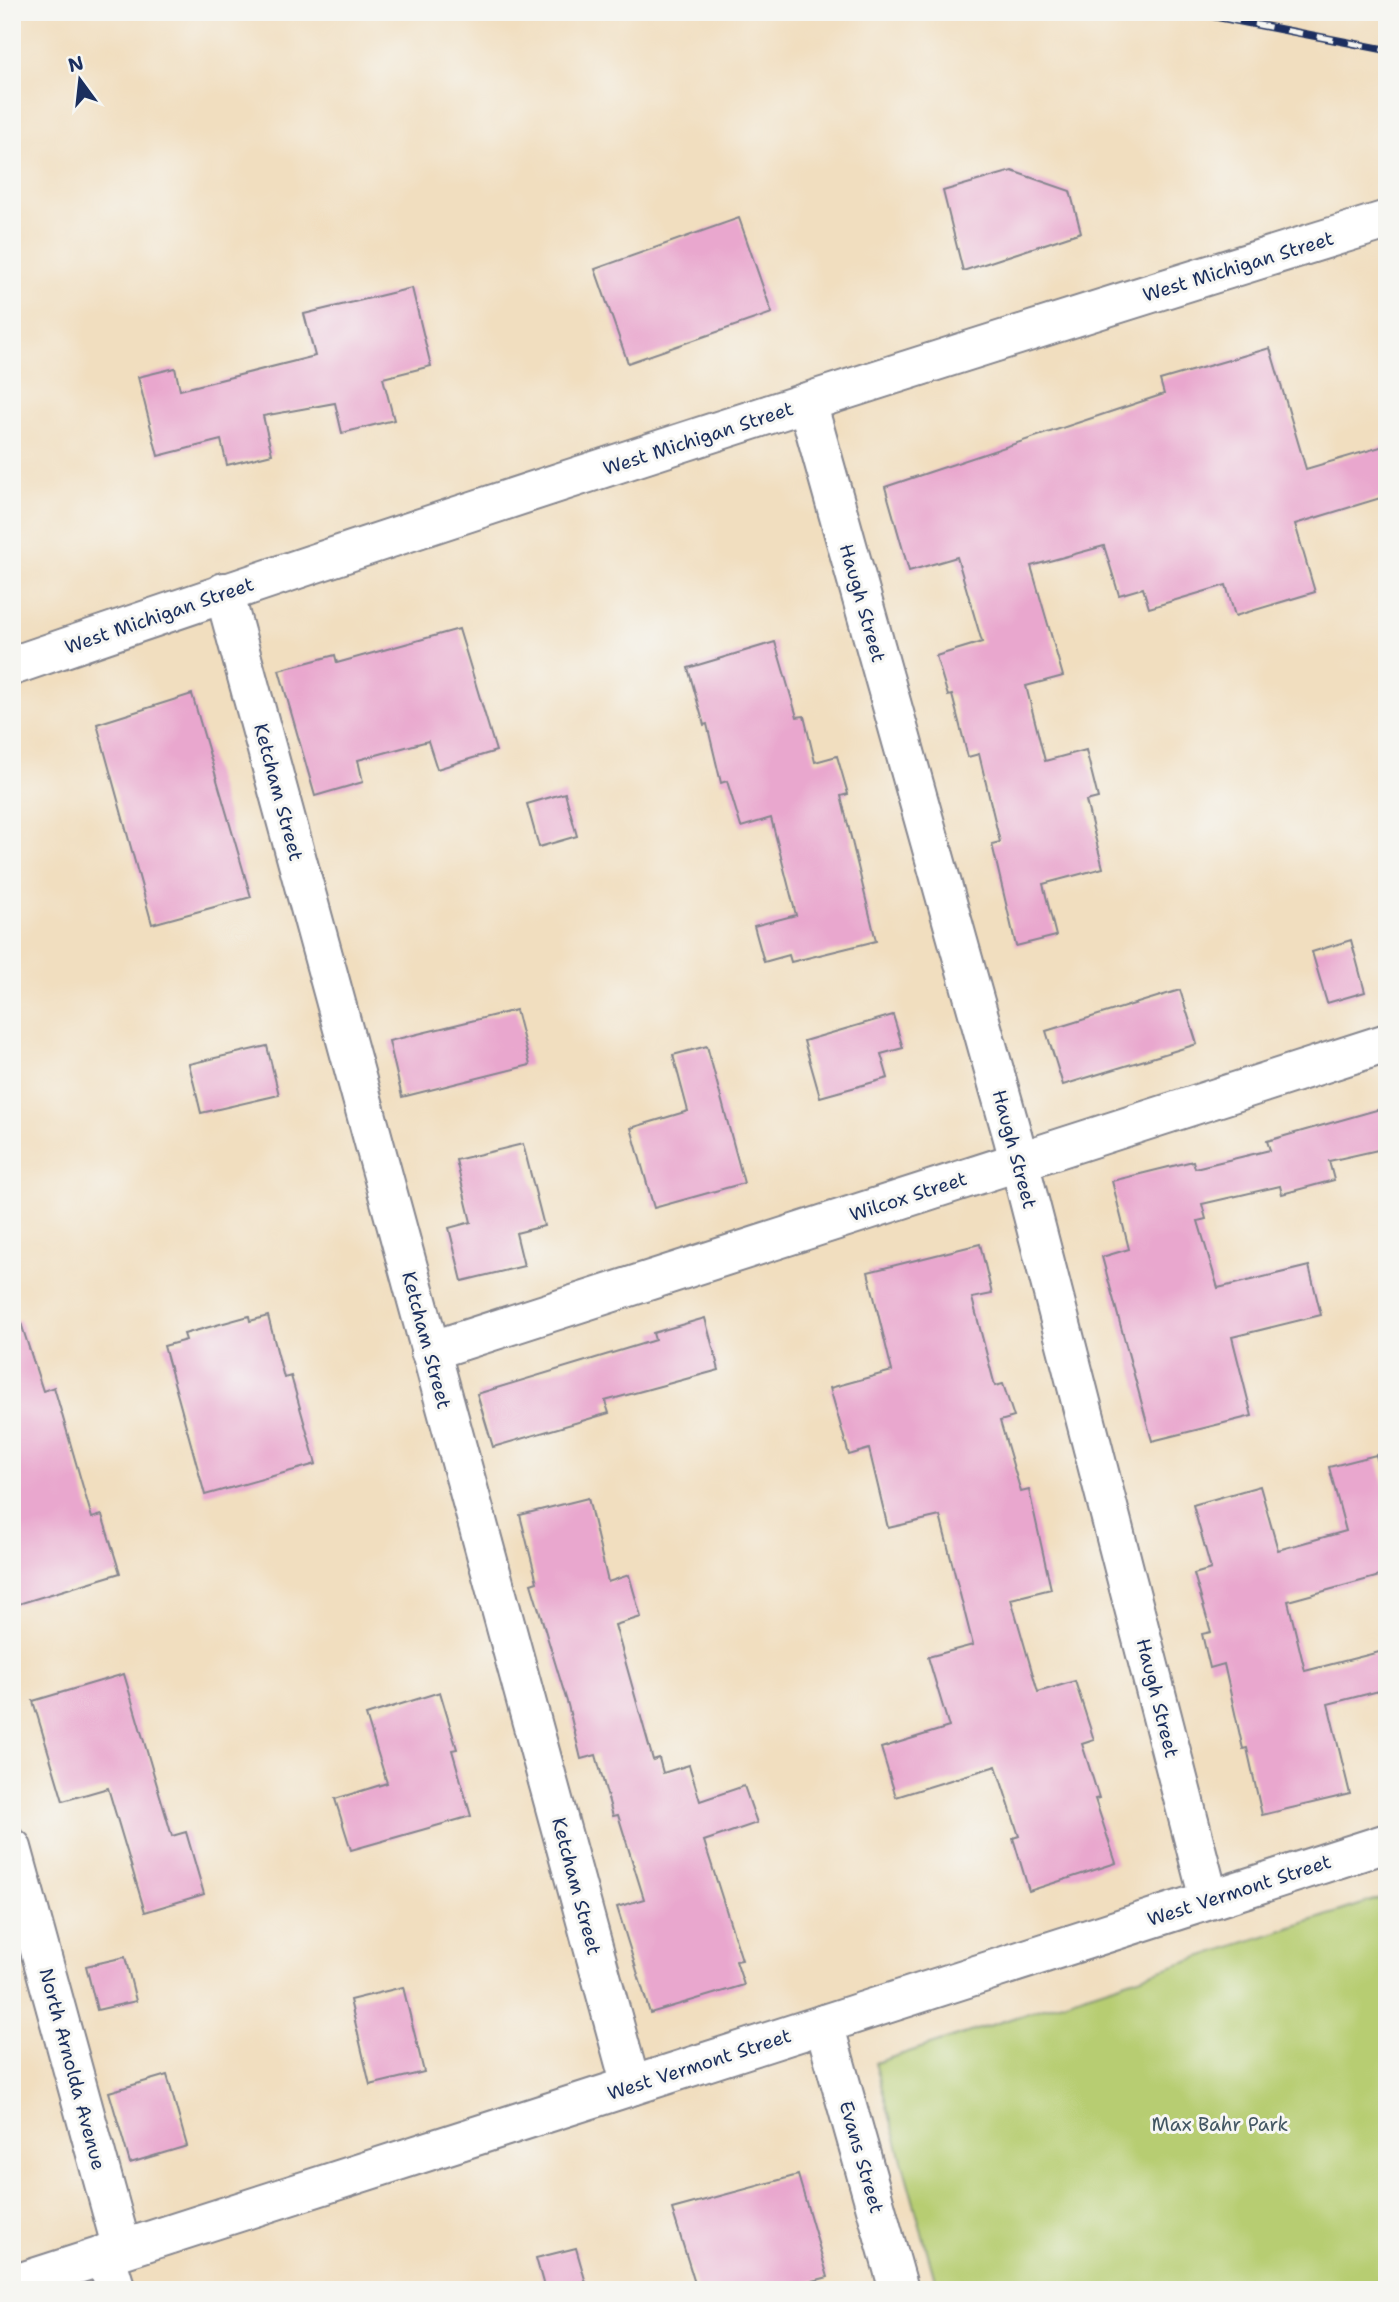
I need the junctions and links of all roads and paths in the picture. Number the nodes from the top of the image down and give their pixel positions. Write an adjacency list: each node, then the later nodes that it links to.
1 (1387, 220): 2 (street, West Michigan Street)
2 (807, 402): 3 (street, West Michigan Street); 6 (street, Haugh Street)
3 (225, 592): 4 (street, West Michigan Street); 7 (street, Ketcham Street)
4 (12, 666)
5 (1387, 1043): 6 (street, Wilcox Street)
6 (1019, 1161): 7 (street, Wilcox Street); 10 (street, Haugh Street)
7 (430, 1352): 12 (street, Ketcham Street)
8 (1387, 1843): 10 (street, West Vermont Street)
9 (12, 1848): 13 (street, North Arnolda Avenue)
10 (1209, 1899): 11 (street, West Vermont Street)
11 (824, 2024): 12 (street, West Vermont Street); 15 (street, Evans Street)
12 (631, 2086): 13 (street, West Vermont Street)
13 (115, 2264): 14 (street, West Vermont Street)
14 (12, 2285)
15 (899, 2290)

